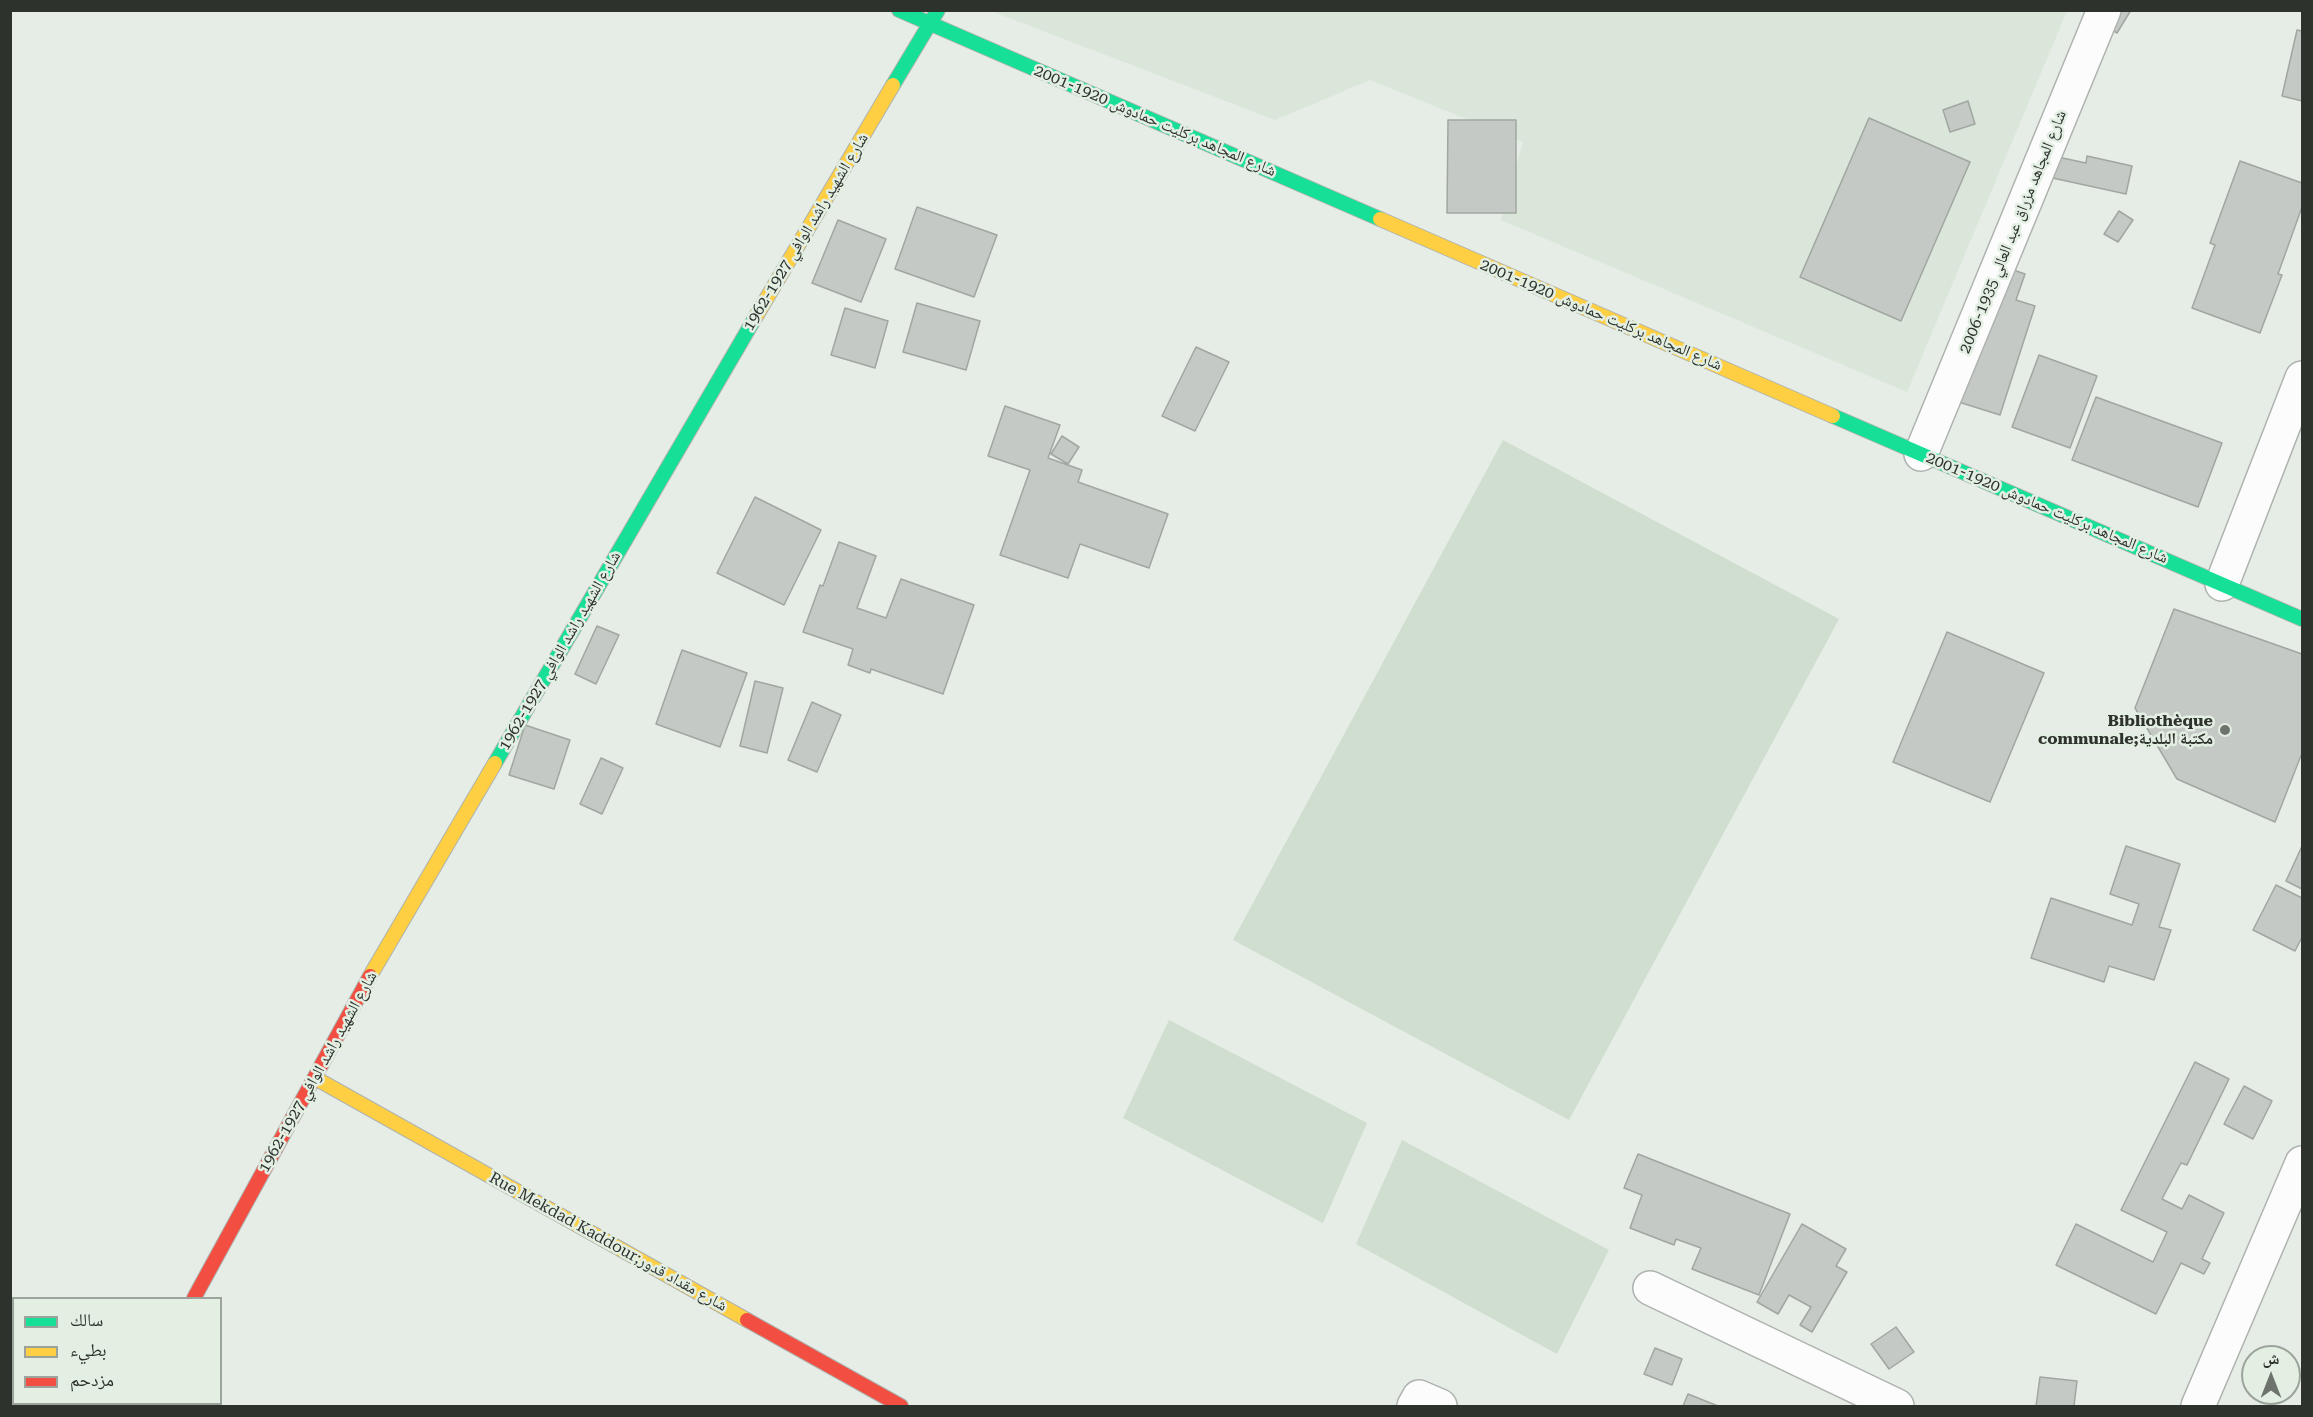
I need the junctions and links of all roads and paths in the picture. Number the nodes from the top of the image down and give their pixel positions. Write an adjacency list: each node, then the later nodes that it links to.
1 (899, 10): 4 (street, شارع المجاهد بركليت حمادوش 1920-2001)
2 (938, 10): 4 (street, شارع الشهيد راشد الوافي 1927-1962)
3 (2104, 10): 6 (street, شارع المجاهد مزراق عبد العالي 1935-2006)
4 (931, 24): 6 (street, شارع المجاهد بركليت حمادوش 1920-2001); 9 (street, شارع الشهيد راشد الوافي 1927-1962)
5 (2302, 378): 7 (street)
6 (1921, 454): 7 (street, شارع المجاهد بركليت حمادوش 1920-2001)
7 (2222, 584): 8 (street, شارع المجاهد بركليت حمادوش 1920-2001)
8 (2302, 619)
9 (315, 1078): 12 (street, شارع الشهيد راشد الوافي 1927-1962); 14 (street, Rue Mekdad Kaddour;شارع مقداد قدور)
10 (2302, 1163): 13 (street)
11 (1650, 1288): 17 (street)
12 (195, 1297)
13 (2202, 1406)
14 (902, 1407)
15 (1414, 1407): 16 (street)
16 (1440, 1407)
17 (1897, 1407)

